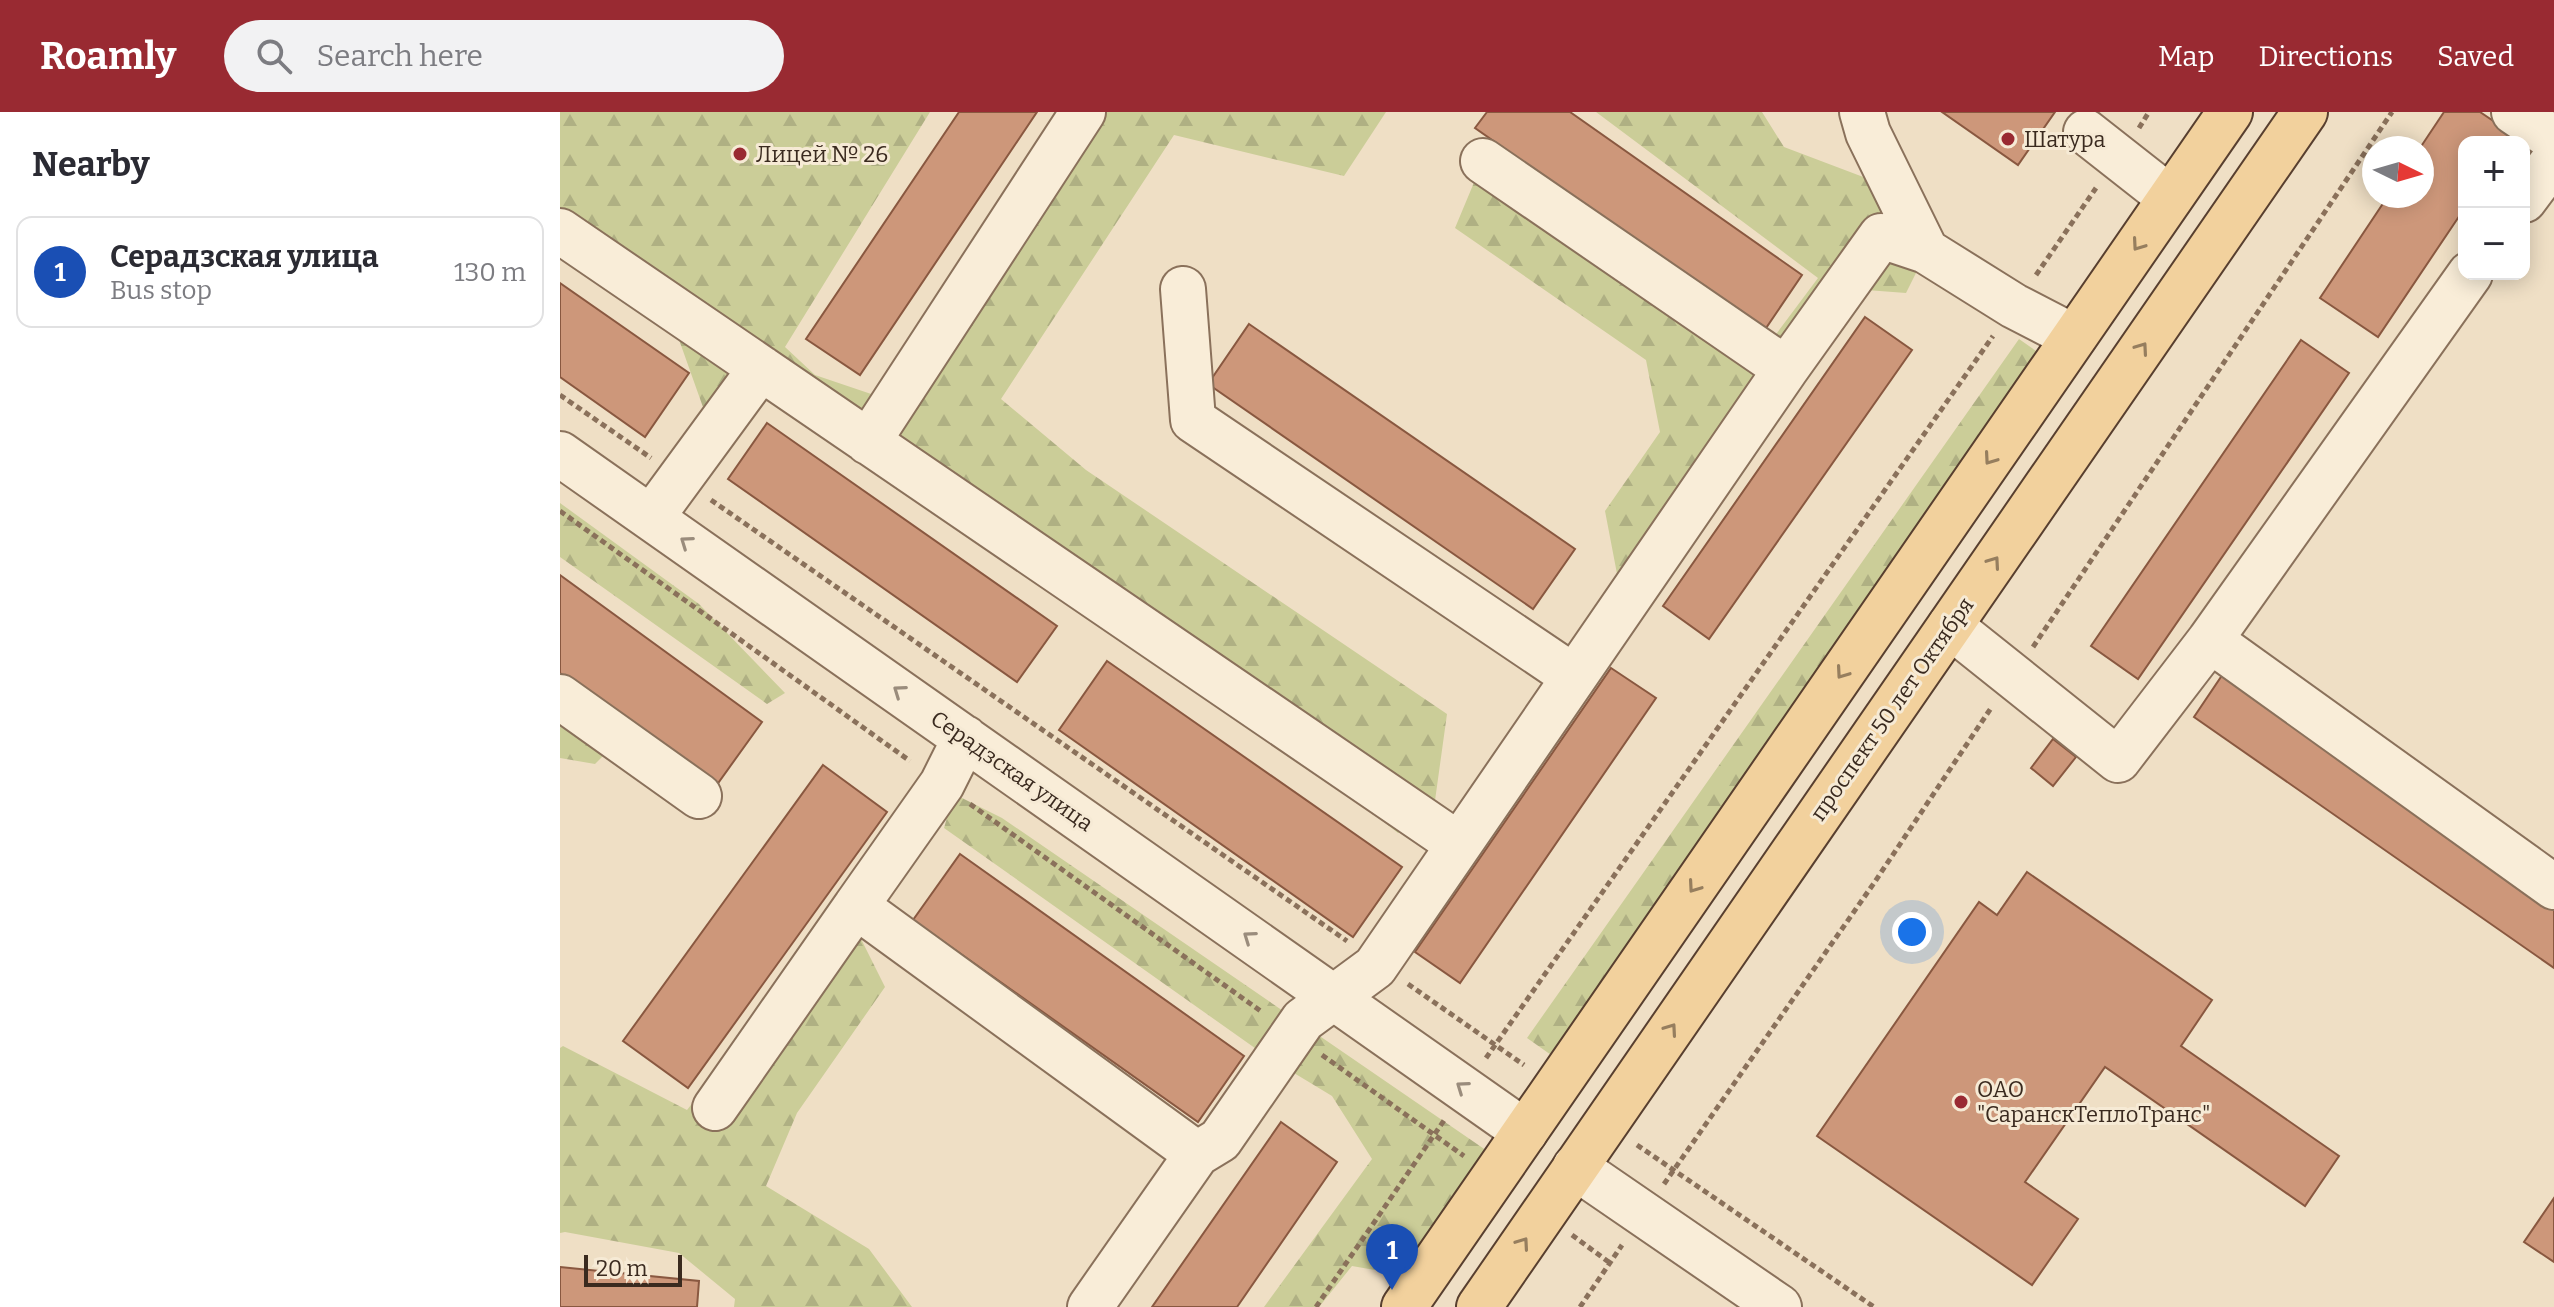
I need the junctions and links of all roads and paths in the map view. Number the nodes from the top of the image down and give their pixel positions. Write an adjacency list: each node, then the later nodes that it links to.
1 (1083, 112): 25 (street)
2 (1862, 112): 17 (street)
3 (2149, 112): 9 (path)
4 (2230, 112): 15 (main road)
5 (2305, 112): 30 (main road, проспект 50 лет Октября, one-way to 5)
6 (2392, 112): 32 (path)
7 (2514, 112): 10 (street)
8 (2086, 132): 15 (street)
9 (2131, 138)
10 (2554, 139)
11 (2554, 160): 14 (street)
12 (1483, 161): 23 (street)
13 (2104, 177): 20 (path)
14 (2530, 192)
15 (2170, 198): 21 (main road, one-way to 21)
16 (560, 231): 22 (street)
17 (1926, 251): 20 (street); 23 (street)
18 (2466, 280): 31 (street)
19 (1183, 289): 33 (street)
20 (2014, 306): 21 (street); 44 (path)
21 (2074, 337): 46 (main road, one-way to 46)
22 (761, 368): 25 (street); 27 (street)
23 (1786, 369): 33 (street)
24 (560, 395): 27 (path)
25 (868, 442): 38 (street)
26 (560, 454): 29 (street, Серадзская улица)
27 (680, 478): 29 (street); 41 (path)
28 (560, 511): 36 (path)
29 (651, 518): 35 (street, Серадзская улица, one-way to 29)
30 (1950, 626): 32 (street); 48 (main road, проспект 50 лет Октября, one-way to 30)
31 (2210, 640): 32 (street); 39 (street)
32 (2013, 676): 53 (path)
33 (1574, 677): 38 (street)
34 (560, 697): 37 (street)
35 (965, 738): 36 (street); 42 (street, Серадзская улица, one-way to 35)
36 (942, 784): 40 (street); 43 (path)
37 (699, 796)
38 (1458, 844): 41 (street)
39 (2554, 887)
40 (856, 906): 47 (street); 51 (street)
41 (1378, 963): 42 (street); 44 (path)
42 (1335, 997): 43 (street); 45 (street, Серадзская улица, one-way to 42)
43 (1293, 1035): 50 (path); 51 (street)
44 (1496, 1045): 45 (path); 46 (path)
45 (1465, 1088): 49 (street, Серадзская улица); 50 (path)
46 (1556, 1088): 49 (main road)
47 (715, 1108)
48 (1606, 1123): 52 (main road, проспект 50 лет Октября); 53 (path)
49 (1525, 1132): 52 (main road, Серадзская улица); 57 (main road)
50 (1435, 1135): 56 (path)
51 (1197, 1154): 55 (street)
52 (1575, 1167): 54 (street, Серадзская улица); 58 (main road, проспект 50 лет Октября, one-way to 52)
53 (1673, 1171): 54 (path); 61 (path)
54 (1643, 1214): 59 (path); 60 (street, Серадзская улица)
55 (1090, 1307)
56 (1316, 1307)
57 (1404, 1307)
58 (1479, 1307)
59 (1580, 1307)
60 (1779, 1307)
61 (1874, 1307)

